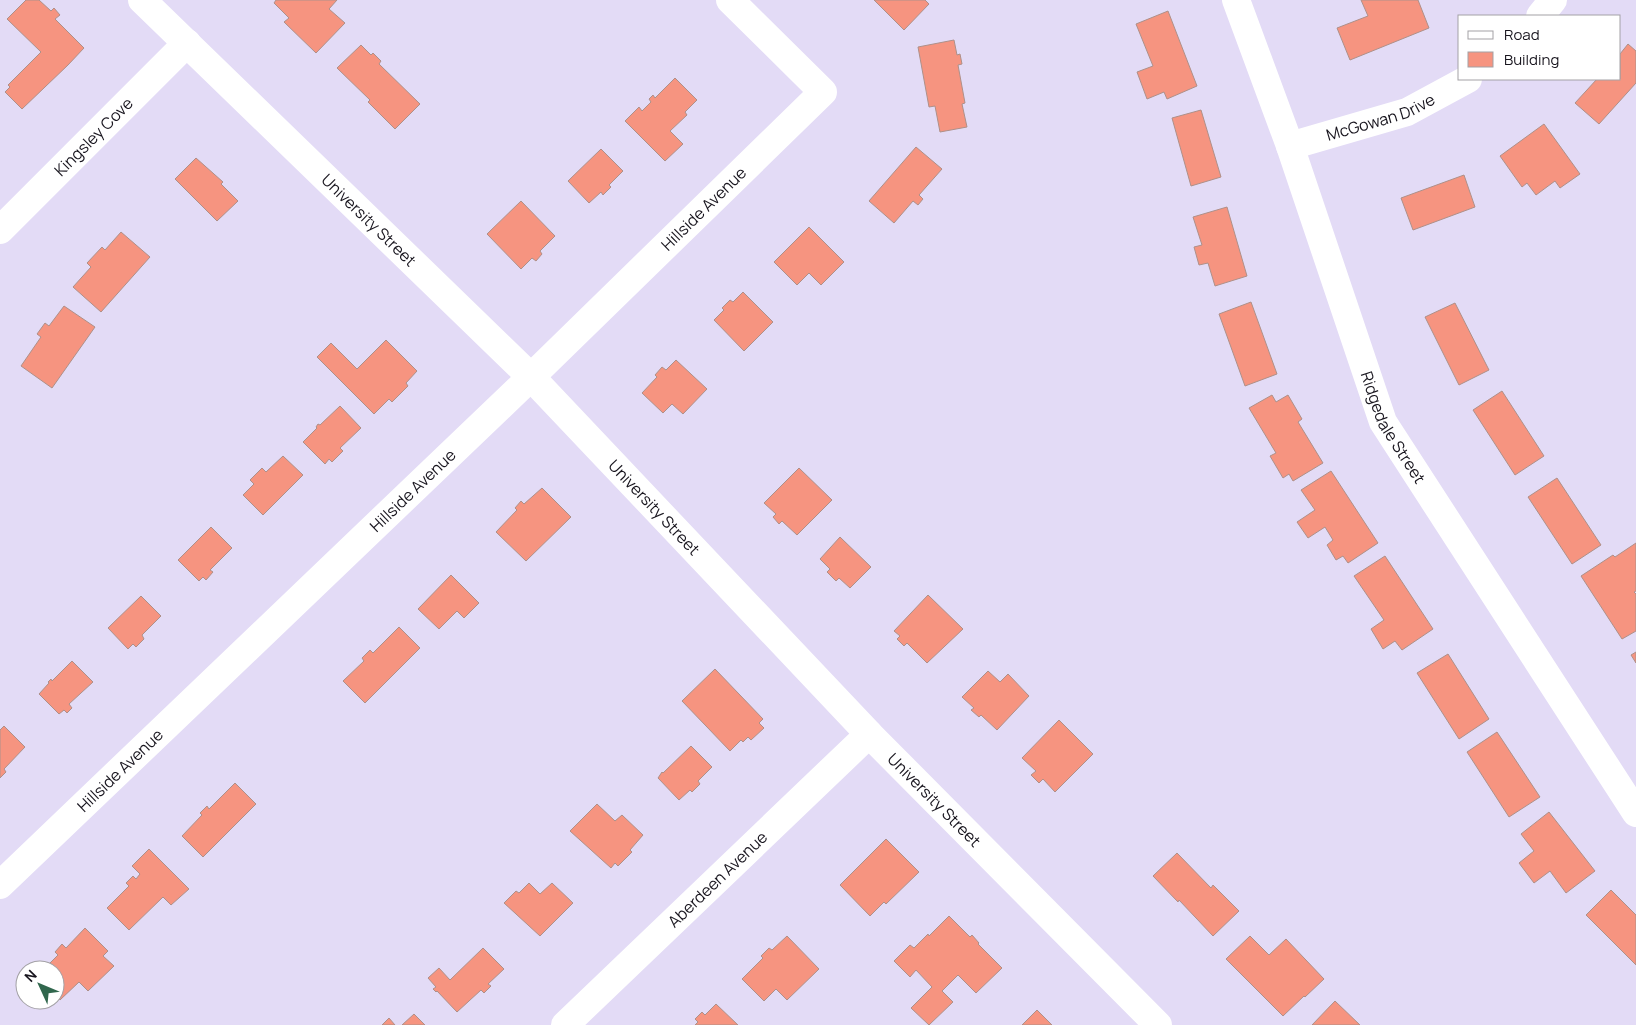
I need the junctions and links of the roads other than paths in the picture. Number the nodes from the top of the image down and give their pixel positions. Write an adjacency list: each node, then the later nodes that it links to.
1 (142, 0): 6 (street, University Street)
2 (730, 0): 10 (street, Hillside Avenue)
3 (1236, 0): 8 (street, Ridgedale Street)
4 (1553, 0): 5 (street)
5 (1541, 15)
6 (187, 43): 9 (street, Kingsley Cove); 10 (street, University Street)
7 (1466, 80): 8 (street, McGowan Drive)
8 (1290, 146): 12 (street, Ridgedale Street)
9 (0, 230)
10 (531, 377): 11 (street, University Street); 13 (street, Hillside Avenue)
11 (870, 734): 14 (street, Aberdeen Avenue); 15 (street, University Street)
12 (1636, 813)
13 (0, 885)
14 (565, 1025)
15 (1158, 1025)

